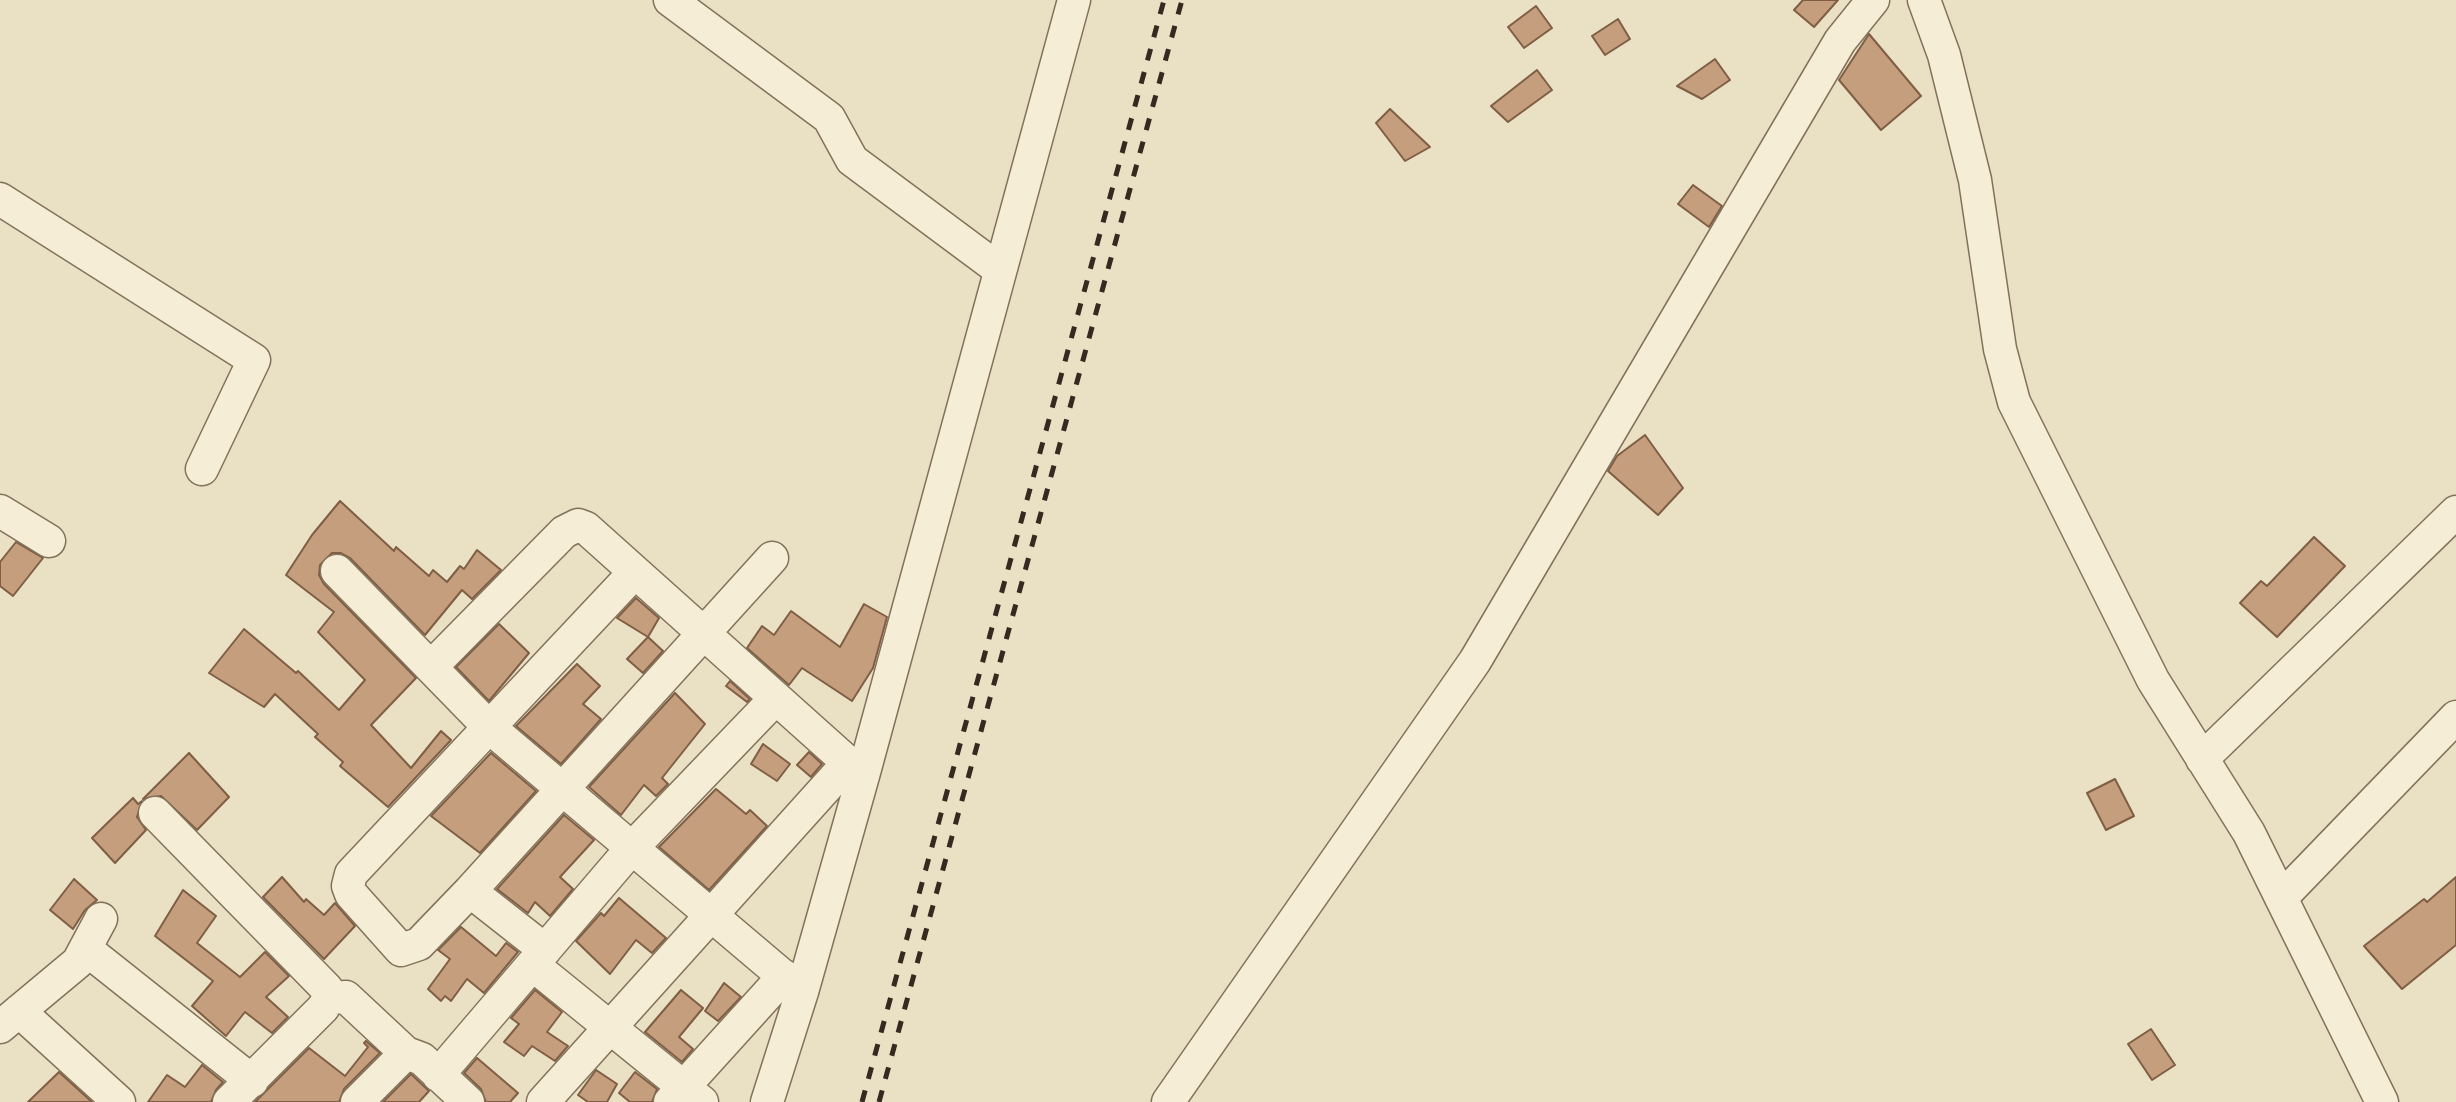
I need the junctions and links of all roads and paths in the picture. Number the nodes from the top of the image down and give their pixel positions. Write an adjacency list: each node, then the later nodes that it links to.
1 (670, 0): 6 (street)
2 (1074, 0): 6 (street)
3 (1873, 0): 44 (street)
4 (1924, 0): 19 (street)
5 (0, 199): 7 (street)
6 (1000, 270): 20 (street)
7 (202, 469)
8 (0, 511): 10 (street)
9 (2456, 512): 19 (street)
10 (49, 541)
11 (772, 558): 14 (street)
12 (337, 571): 15 (street)
13 (634, 573): 14 (street); 15 (street); 18 (street)
14 (703, 634): 16 (street); 21 (street)
15 (431, 667): 18 (street)
16 (776, 698): 20 (street); 23 (street)
17 (2456, 717): 25 (street)
18 (489, 727): 21 (street); 24 (street)
19 (2202, 759): 25 (street)
20 (856, 769): 26 (street); 30 (street)
21 (562, 789): 23 (street); 24 (street)
22 (155, 813): 31 (street)
23 (631, 849): 26 (street); 29 (street)
24 (470, 891): 29 (street)
25 (2281, 898): 45 (street)
26 (712, 916): 30 (street); 33 (street)
27 (101, 919): 28 (street)
28 (87, 950): 32 (street); 36 (street)
29 (539, 957): 33 (street); 35 (street)
30 (793, 984): 37 (street); 43 (street)
31 (329, 998): 34 (street); 36 (street)
32 (9, 1019): 38 (street)
33 (611, 1028): 37 (street); 42 (street)
34 (406, 1053): 35 (street); 40 (street)
35 (438, 1075): 41 (street)
36 (252, 1081): 39 (street)
37 (685, 1097)
38 (119, 1102)
39 (229, 1102)
40 (357, 1102)
41 (468, 1102)
42 (544, 1102)
43 (767, 1102)
44 (1168, 1102)
45 (2382, 1102)

